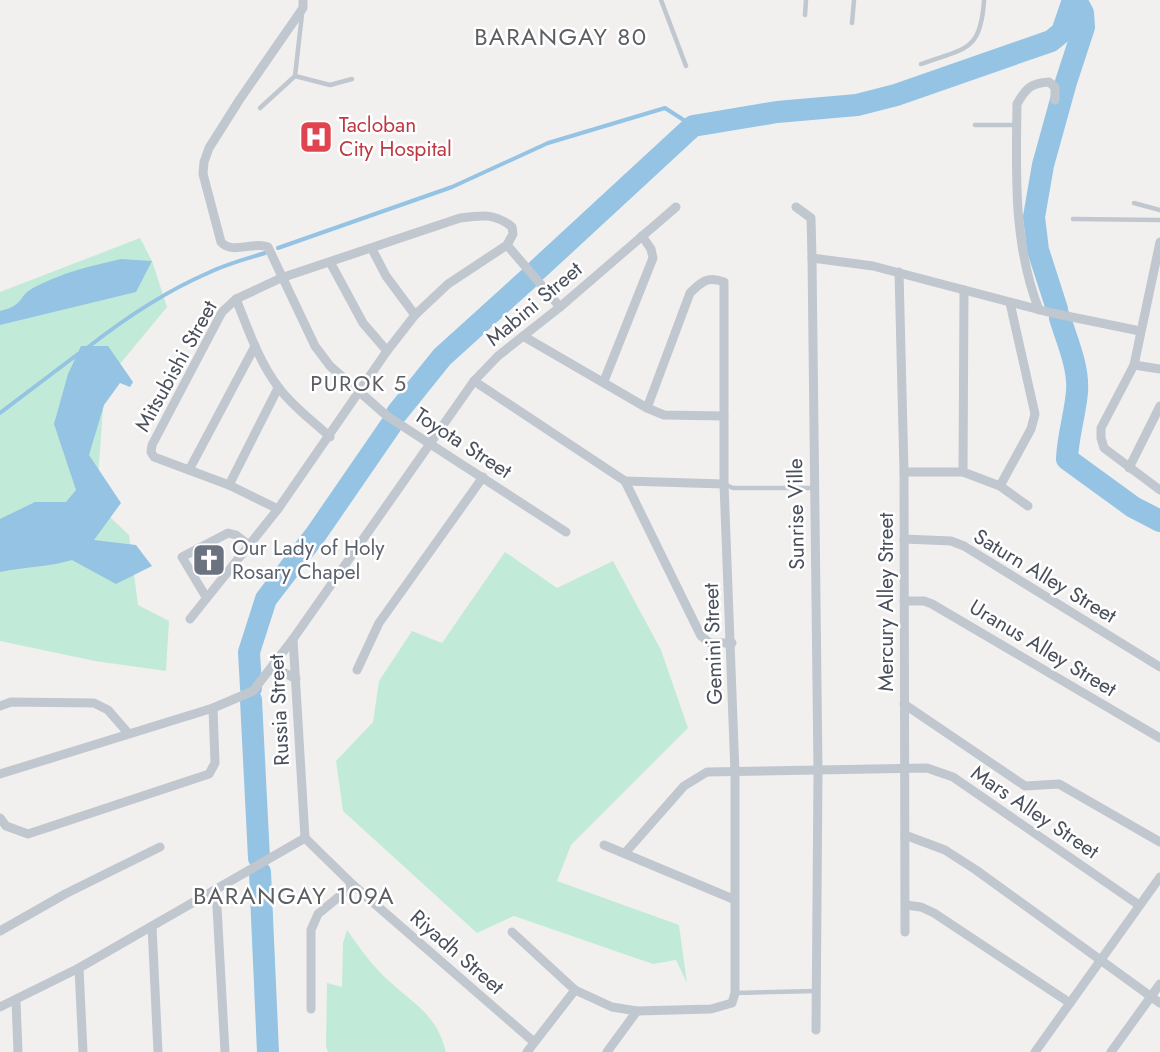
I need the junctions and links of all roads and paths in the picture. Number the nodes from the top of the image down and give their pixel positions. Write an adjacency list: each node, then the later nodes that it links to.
1 (661, 0): 9 (lane)
2 (806, 0): 6 (lane)
3 (854, 0): 7 (lane)
4 (984, 0): 8 (lane)
5 (303, 4): 10 (lane); 29 (street, Toyota Street)
6 (805, 15)
7 (852, 23)
8 (921, 64)
9 (686, 66)
10 (295, 76): 11 (lane); 13 (lane)
11 (352, 79)
12 (1055, 99): 15 (street)
13 (260, 108)
14 (975, 125): 15 (lane)
15 (1017, 125): 34 (street)
16 (1134, 203): 19 (lane)
17 (676, 207): 22 (street, Mabini Street)
18 (796, 207): 26 (street, Sunrise Ville)
19 (1160, 210)
20 (1072, 219): 21 (lane)
21 (1160, 220)
22 (642, 236): 33 (street, Mabini Street); 43 (street)
23 (1160, 242): 36 (street)
24 (507, 245): 25 (street, Mitsubishi Street); 33 (street); 35 (street)
25 (372, 249): 27 (street, Mitsubishi Street); 35 (street)
26 (812, 258): 28 (street); 60 (street, Sunrise Ville)
27 (330, 262): 29 (street, Mitsubishi Street); 39 (street)
28 (899, 272): 30 (street); 53 (street, Mercury Alley Street)
29 (281, 278): 31 (street, Mitsubishi Street); 45 (street, Toyota Street)
30 (964, 290): 32 (street); 54 (street)
31 (236, 299): 38 (street); 52 (street, Mitsubishi Street)
32 (1010, 303): 34 (street); 59 (street)
33 (560, 307): 37 (street, Mabini Street)
34 (1039, 310): 36 (street)
35 (415, 315): 39 (street)
36 (1140, 331): 40 (street)
37 (523, 336): 42 (street, Mabini Street); 43 (street)
38 (255, 346): 44 (street); 52 (street)
39 (387, 351): 45 (street)
40 (1134, 365): 41 (street); 51 (street)
41 (1160, 369)
42 (474, 381): 50 (street, Mabini Street); 56 (street)
43 (604, 381): 47 (street)
44 (278, 388): 49 (street); 58 (street)
45 (360, 393): 49 (street); 50 (street, Toyota Street)
46 (1160, 406): 51 (street)
47 (647, 408): 48 (street); 48 (street, Gemini Street)
48 (724, 416): 57 (street, Gemini Street)
49 (330, 436): 63 (street)
50 (430, 443): 55 (street, Toyota Street); 70 (street, Russia Street)
51 (1129, 468): 61 (street)
52 (189, 470): 58 (street, Mitsubishi Street)
53 (904, 472): 54 (street); 65 (street, Mercury Alley Street)
54 (963, 472): 59 (street)
55 (483, 477): 64 (street, Toyota Street); 74 (street)
56 (625, 481): 57 (street); 71 (street)
57 (724, 484): 60 (lane); 71 (street, Gemini Street)
58 (229, 485): 63 (street, Mitsubishi Street)
59 (1000, 486): 62 (street)
60 (813, 488): 82 (street, Sunrise Ville)
61 (1160, 490)
62 (1028, 506)
63 (278, 509): 66 (street)
64 (566, 532)
65 (904, 539): 68 (street, Mercury Alley Street); 72 (street, Saturn Alley Street)
66 (250, 546): 67 (street); 67 (street)
67 (206, 597): 69 (street)
68 (904, 601): 76 (street, Mercury Alley Street); 80 (street, Uranus Alley Street)
69 (190, 619)
70 (293, 639): 73 (street); 75 (street, Russia Street)
71 (732, 643): 83 (street, Gemini Street)
72 (1160, 667)
73 (271, 670): 75 (street); 78 (street)
74 (357, 670)
75 (296, 679): 87 (street, Russia Street)
76 (904, 704): 81 (street, Mercury Alley Street); 88 (street)
77 (0, 706): 79 (street)
78 (213, 708): 79 (street); 85 (street)
79 (128, 734): 84 (street)
80 (1160, 738)
81 (904, 768): 82 (street, Mars Alley Street); 86 (street, Mercury Alley Street); 97 (street, Mars Alley Street)
82 (818, 771): 83 (street, Mars Alley Street); 106 (street, Sunrise Ville)
83 (735, 773): 91 (street, Mars Alley Street); 95 (street, Gemini Street)
84 (0, 774)
85 (0, 818)
86 (905, 835): 96 (street, Mercury Alley Street); 102 (street)
87 (305, 838): 93 (street, Riyadh Street); 94 (street)
88 (1160, 843)
89 (604, 845): 91 (street)
90 (160, 847): 99 (street)
91 (625, 853): 95 (street)
92 (1160, 877): 97 (street)
93 (353, 885): 113 (street); 116 (street, Riyadh Street)
94 (216, 889): 98 (street); 120 (street)
95 (733, 899): 107 (street, Gemini Street)
96 (906, 905): 101 (street, Mercury Alley Street); 110 (street)
97 (1139, 905): 102 (street)
98 (152, 926): 103 (street); 119 (street)
99 (0, 931)
100 (512, 932): 105 (street)
101 (905, 932)
102 (1101, 961): 108 (street); 110 (street)
103 (79, 968): 109 (street); 118 (street)
104 (1160, 984): 108 (street)
105 (575, 990): 114 (street); 116 (street)
106 (817, 991): 107 (lane); 115 (street, Sunrise Ville)
107 (735, 993): 114 (street, Gemini Street)
108 (1151, 997): 111 (street); 124 (street)
109 (16, 1001): 112 (street); 117 (street)
110 (1070, 1003): 123 (street)
111 (1160, 1003)
112 (0, 1007)
113 (311, 1009)
114 (637, 1011): 122 (street)
115 (816, 1030)
116 (534, 1042): 121 (street)
117 (18, 1052)
118 (83, 1052)
119 (158, 1052)
120 (225, 1052)
121 (527, 1052)
122 (607, 1052)
123 (1035, 1052)
124 (1111, 1052)

